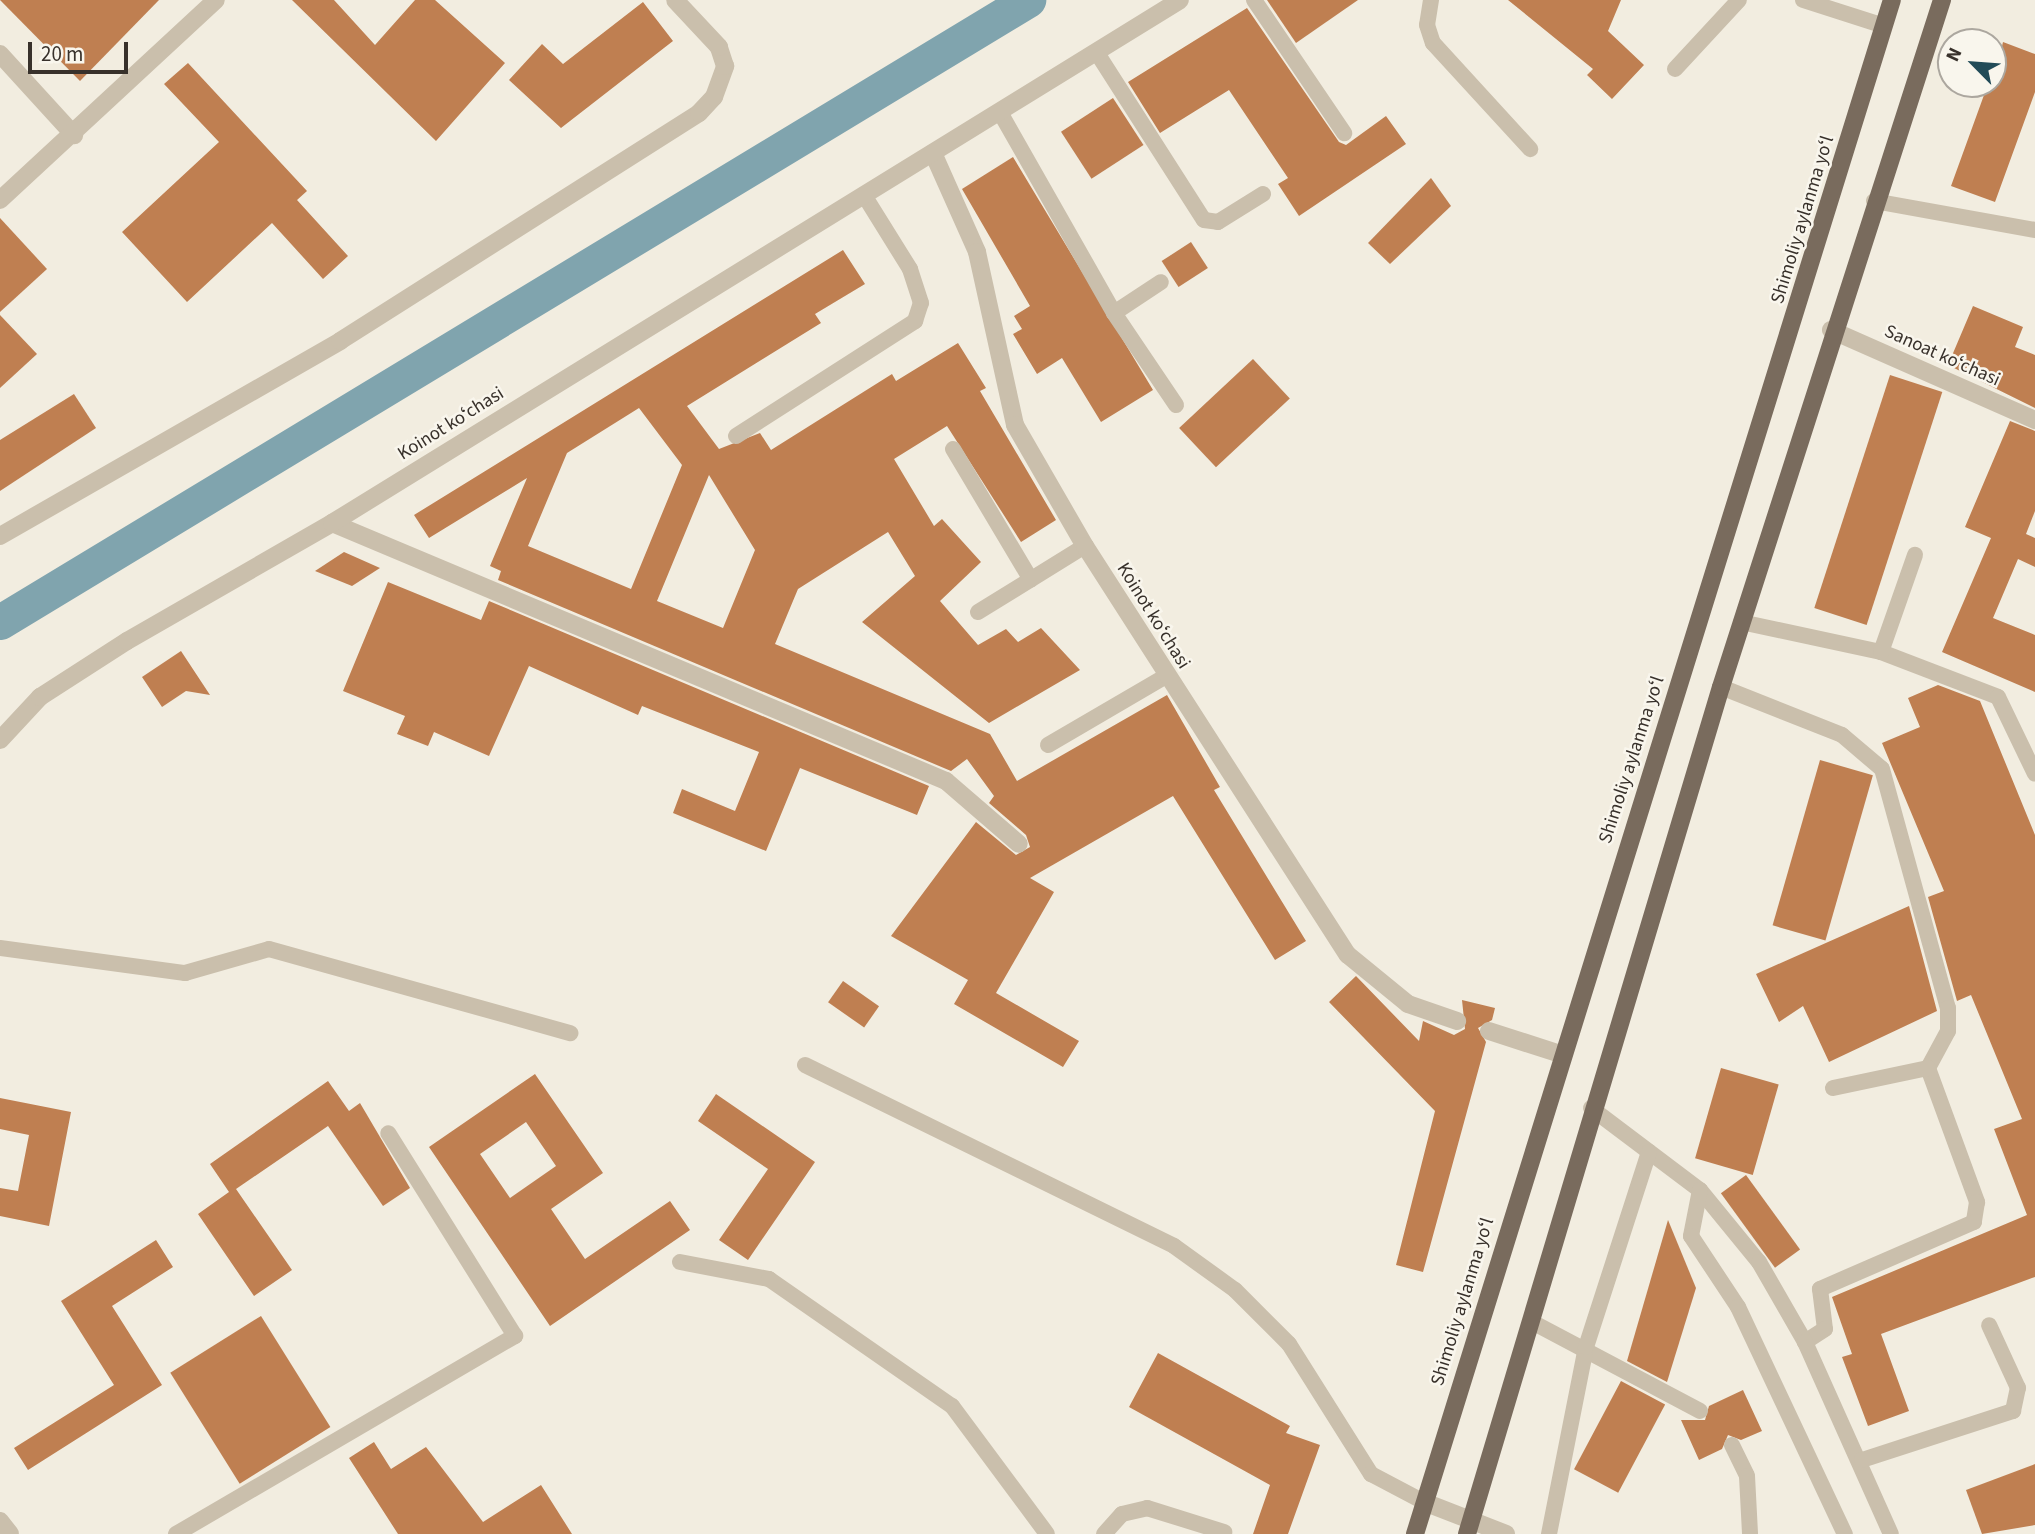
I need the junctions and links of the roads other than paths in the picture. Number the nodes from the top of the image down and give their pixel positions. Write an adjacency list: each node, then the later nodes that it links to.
1 (216, 0): 16 (street)
2 (675, 0): 32 (street)
3 (1180, 0): 11 (street, Koinot koʻchasi)
4 (1254, 0): 15 (lane)
5 (1431, 0): 17 (lane)
6 (1739, 0): 13 (lane)
7 (1803, 0): 10 (lane)
8 (1892, 0): 10 (main road, Shimoliy aylanma yoʻl)
9 (1942, 0): 22 (main road)
10 (1884, 26): 49 (main road, Shimoliy aylanma yoʻl)
11 (1097, 53): 14 (street, Koinot koʻchasi); 19 (lane)
12 (0, 54): 16 (street)
13 (1675, 69)
14 (1001, 114): 18 (street, Koinot koʻchasi); 25 (lane)
15 (1344, 134)
16 (74, 135): 21 (street)
17 (1530, 149)
18 (933, 153): 20 (street, Koinot koʻchasi); 33 (street, Koinot koʻchasi)
19 (1263, 194)
20 (864, 195): 29 (lane); 31 (street, Koinot koʻchasi)
21 (0, 200)
22 (1874, 201): 23 (lane); 26 (main road)
23 (2035, 230)
24 (1161, 282): 25 (lane)
25 (1114, 313): 27 (lane)
26 (1831, 330): 28 (street, Sanoat koʻchasi); 37 (main road)
27 (1176, 405)
28 (2035, 420)
29 (736, 436)
30 (953, 449): 35 (lane)
31 (332, 523): 41 (street, Koinot koʻchasi); 44 (street)
32 (0, 536)
33 (1085, 546): 35 (lane); 39 (street, Koinot koʻchasi)
34 (1915, 555): 38 (lane)
35 (1031, 580): 36 (lane)
36 (978, 612)
37 (1741, 622): 38 (lane); 40 (main road)
38 (1881, 652): 43 (lane)
39 (1166, 676): 42 (lane); 46 (street, Koinot koʻchasi)
40 (1721, 687): 51 (lane); 53 (main road)
41 (0, 740)
42 (1048, 745)
43 (2035, 775)
44 (1019, 845)
45 (0, 948): 48 (lane)
46 (1457, 1021)
47 (1489, 1031): 49 (street)
48 (570, 1033)
49 (1560, 1054): 65 (main road, Shimoliy aylanma yoʻl)
50 (805, 1065): 65 (lane)
51 (1928, 1068): 52 (lane); 60 (lane)
52 (1833, 1088)
53 (1591, 1108): 55 (lane); 58 (main road)
54 (388, 1133): 70 (lane)
55 (1649, 1152): 56 (lane); 61 (lane)
56 (1700, 1190): 60 (lane); 77 (lane)
57 (680, 1262): 71 (lane)
58 (1532, 1322): 61 (lane); 67 (main road)
59 (1989, 1325): 64 (lane)
60 (1805, 1342): 64 (lane)
61 (1586, 1347): 62 (lane); 75 (lane)
62 (1700, 1411)
63 (1732, 1445): 76 (lane)
64 (1862, 1460): 78 (lane)
65 (1424, 1502): 67 (street); 73 (main road, Shimoliy aylanma yoʻl)
66 (0, 1521): 69 (street)
67 (1469, 1527): 74 (street)
68 (1224, 1532): 72 (lane)
69 (10, 1534)
70 (176, 1534)
71 (1047, 1534)
72 (1104, 1534)
73 (1415, 1534)
74 (1506, 1534)
75 (1549, 1534)
76 (1750, 1534)
77 (1845, 1534)
78 (1891, 1534)

